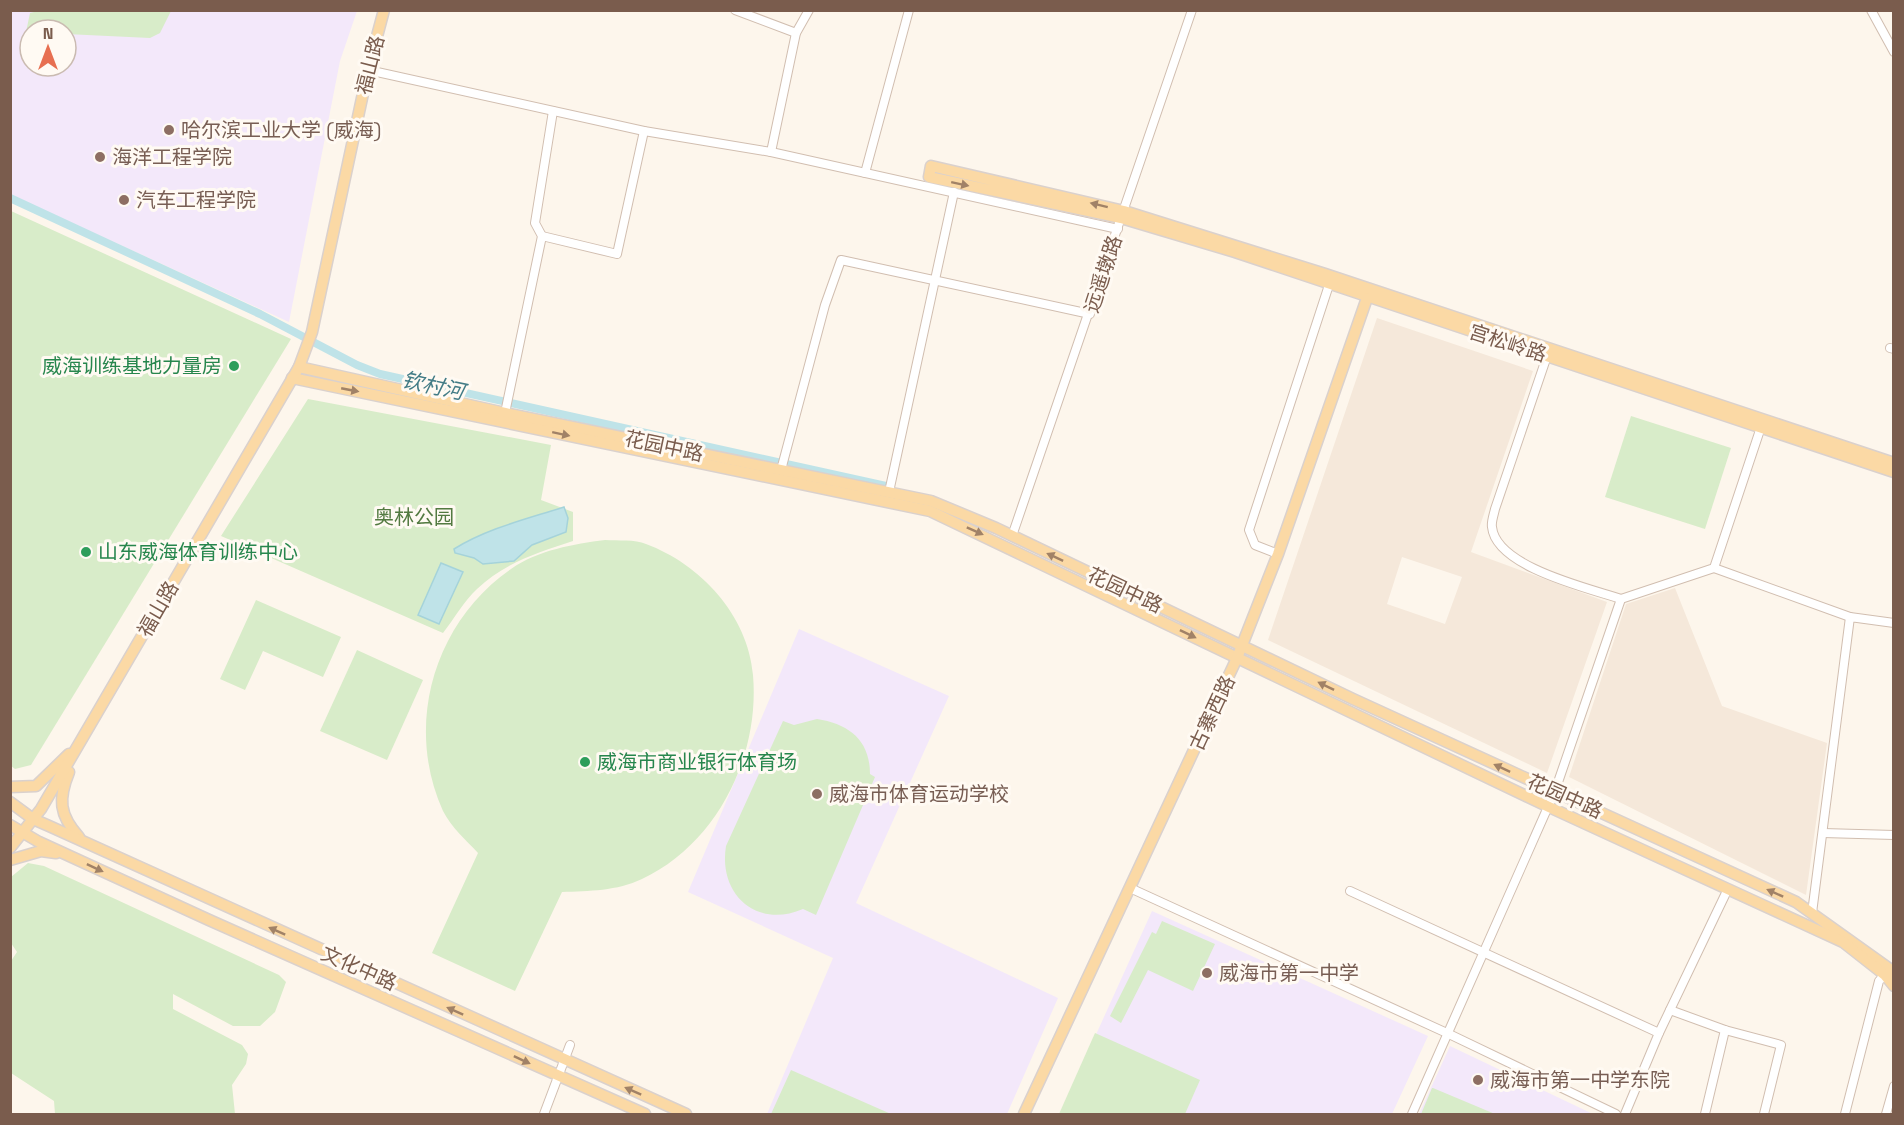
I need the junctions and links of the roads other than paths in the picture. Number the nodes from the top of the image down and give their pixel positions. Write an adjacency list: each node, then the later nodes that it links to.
1 (384, 10): 9 (main road, 福山路)
2 (735, 10): 7 (street)
3 (809, 10): 7 (street)
4 (909, 10): 13 (street)
5 (1192, 10): 15 (street, 远遥墩路)
6 (1871, 10): 8 (street)
7 (796, 33): 12 (street)
8 (1893, 52)
9 (368, 70): 10 (street); 22 (main road, 福山路)
10 (553, 111): 11 (street); 16 (street)
11 (644, 130): 12 (street); 16 (street)
12 (771, 152): 13 (street)
13 (865, 172): 14 (street)
14 (954, 192): 15 (street); 17 (street)
15 (1121, 219): 15 (main road, one-way to 15); 18 (main road, 宫松岭路); 20 (street, 远遥墩路); 26 (main road)
16 (542, 236): 24 (street)
17 (936, 282): 20 (street); 27 (street); 29 (street)
18 (1329, 285): 19 (main road, 宫松岭路); 31 (street)
19 (1367, 298): 21 (main road, 宫松岭路); 31 (main road, 古寨西路)
20 (1090, 314): 30 (street, 远遥墩路)
21 (1547, 356): 25 (main road, 宫松岭路); 33 (street)
22 (299, 367): 23 (main road, 福山路); 24 (main road, 花园中路)
23 (292, 378): 37 (main road, one-way to 37); 38 (main road, 福山路)
24 (506, 410): 27 (main road, 花园中路)
25 (1761, 427): 28 (main road, 宫松岭路); 32 (street)
26 (1893, 463)
27 (782, 466): 29 (main road, 花园中路)
28 (1893, 472)
29 (889, 492): 30 (main road, 花园中路)
30 (1012, 536): 36 (main road, 花园中路, one-way to 30)
31 (1278, 554): 36 (main road, 古寨西路)
32 (1714, 568): 33 (street); 34 (street)
33 (1621, 599): 40 (street)
34 (1850, 617): 35 (street); 45 (street)
35 (1893, 623)
36 (1242, 645): 37 (main road, 古寨西路); 40 (main road, 花园中路, one-way to 36)
37 (1237, 658): 42 (main road); 52 (main road, 古寨西路)
38 (80, 744): 39 (main road); 43 (main road, 福山路); 48 (main road)
39 (10, 787)
40 (1556, 791): 42 (street); 55 (main road, 花园中路, one-way to 40)
41 (10, 802): 43 (main road, 文化中路)
42 (1549, 807): 56 (street); 57 (main road)
43 (33, 819): 46 (main road, 福山路); 48 (main road, 文化中路)
44 (10, 825): 46 (main road, 文化中路)
45 (1823, 833): 47 (street); 55 (street)
46 (23, 834): 49 (main road, 福山路); 50 (main road, 文化中路)
47 (1893, 835)
48 (83, 841): 64 (main road, 文化中路, one-way to 48)
49 (10, 848)
50 (67, 855): 51 (main road); 65 (main road, 文化中路, one-way to 65)
51 (10, 860)
52 (1130, 888): 62 (street); 70 (main road, 古寨西路)
53 (1350, 891): 56 (street)
54 (1725, 895): 59 (street)
55 (1812, 913): 57 (main road, 花园中路)
56 (1486, 954): 61 (street); 62 (street)
57 (1889, 972): 58 (main road); 76 (street)
58 (1893, 986)
59 (1670, 1010): 60 (street); 61 (street)
60 (1725, 1030): 74 (street); 75 (street)
61 (1659, 1033): 73 (street)
62 (1449, 1034): 71 (street); 72 (street)
63 (570, 1045): 64 (street)
64 (564, 1060): 65 (street); 69 (main road, 文化中路, one-way to 64)
65 (557, 1076): 67 (street); 68 (main road, 文化中路)
66 (1893, 1086): 77 (street)
67 (544, 1114)
68 (645, 1114)
69 (686, 1114)
70 (1024, 1114)
71 (1412, 1114)
72 (1616, 1114)
73 (1625, 1114)
74 (1705, 1114)
75 (1764, 1114)
76 (1845, 1114)
77 (1886, 1114)

